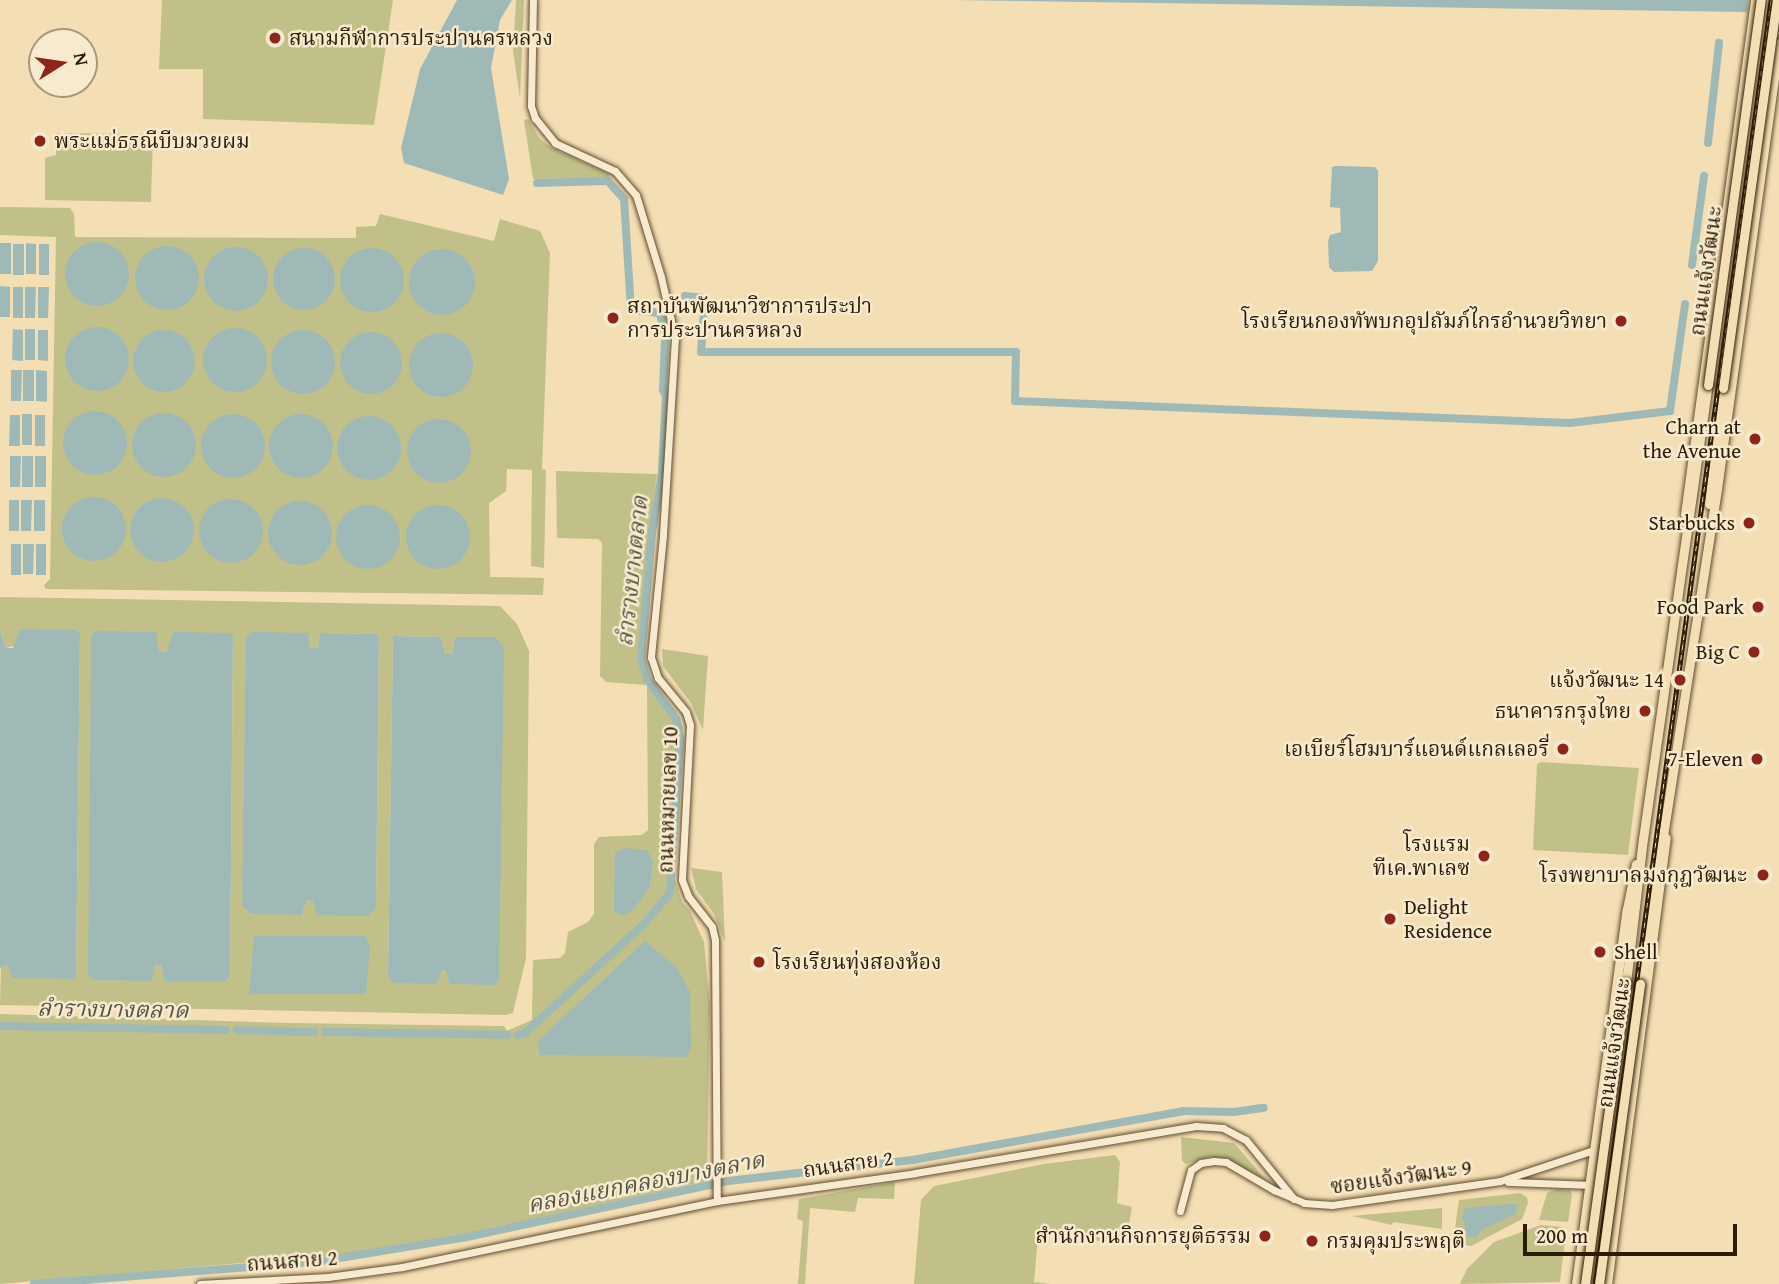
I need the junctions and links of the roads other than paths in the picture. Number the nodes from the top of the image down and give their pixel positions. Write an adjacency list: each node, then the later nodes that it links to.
1 (533, 0): 21 (street, ถนนหมายเลข 10)
2 (1755, 0): 6 (main road, ถนนแจ้งวัฒนะ)
3 (1761, 0): 11 (main road, ถนนแจ้งวัฒนะ, bridge)
4 (1777, 0): 10 (main road, ถนนแจ้งวัฒนะ, bridge)
5 (1779, 43): 7 (main road, ถนนแจ้งวัฒนะ)
6 (1741, 101): 7 (main road); 8 (main road, ถนนแจ้งวัฒนะ)
7 (1771, 107): 9 (main road, ถนนแจ้งวัฒนะ)
8 (1723, 222): 9 (main road); 11 (main road, ถนนแจ้งวัฒนะ)
9 (1754, 232): 10 (main road, ถนนแจ้งวัฒนะ)
10 (1707, 537): 12 (main road, ถนนแจ้งวัฒนะ)
11 (1684, 547): 13 (main road, ถนนแจ้งวัฒนะ)
12 (1668, 808): 15 (main road, ถนนแจ้งวัฒนะ); 28 (main road, ถนนแจ้งวัฒนะ, bridge)
13 (1643, 839): 14 (main road, ถนนแจ้งวัฒนะ); 27 (main road, ถนนแจ้งวัฒนะ, bridge)
14 (1596, 1135): 15 (main road); 16 (main road, ถนนแจ้งวัฒนะ)
15 (1627, 1136): 19 (main road, ถนนแจ้งวัฒนะ)
16 (1594, 1150): 17 (street, ซอยแจ้งวัฒนะ 9); 18 (main road, ถนนแจ้งวัฒนะ)
17 (1500, 1181): 18 (street, ซอยแจ้งวัฒนะ 9); 20 (street, ซอยแจ้งวัฒนะ 9)
18 (1589, 1185): 19 (main road); 23 (main road, ถนนแจ้งวัฒนะ)
19 (1620, 1189): 24 (main road, ถนนแจ้งวัฒนะ)
20 (1294, 1199): 21 (street, ถนนสาย 2); 22 (street, ซอยแจ้งวัฒนะ 9)
21 (717, 1201): 25 (street, ถนนสาย 2)
22 (1180, 1211)
23 (1584, 1221): 24 (main road); 26 (main road, ถนนแจ้งวัฒนะ)
24 (1615, 1228): 29 (main road, ถนนแจ้งวัฒนะ)
25 (200, 1284)
26 (1576, 1284)
27 (1585, 1284)
28 (1600, 1284)
29 (1607, 1284)

